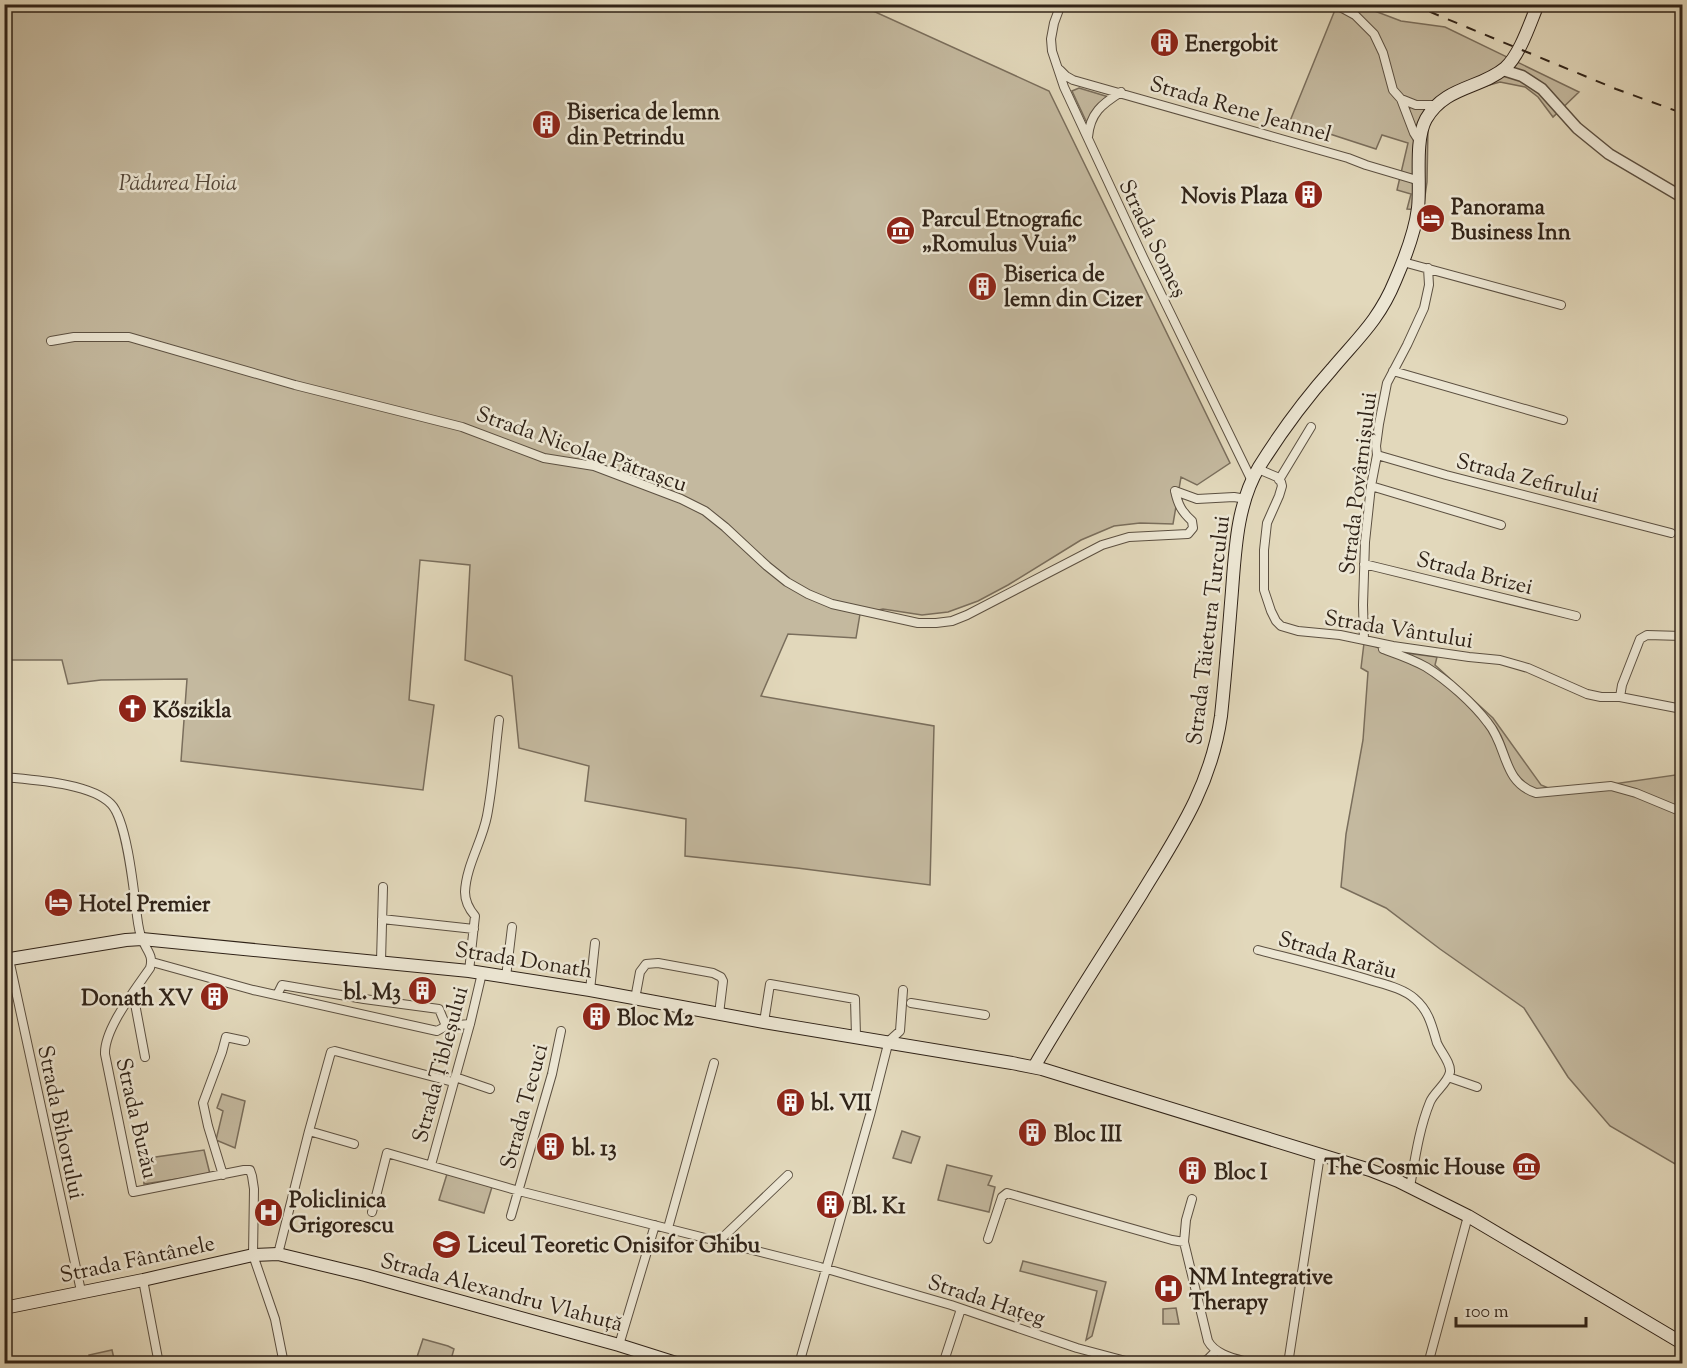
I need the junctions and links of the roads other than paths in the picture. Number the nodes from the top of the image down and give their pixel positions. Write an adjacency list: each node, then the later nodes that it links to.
1 (1061, 4): 4 (street, Strada Someș)
2 (1335, 4): 7 (street)
3 (1538, 4): 5 (main road)
4 (1055, 65): 6 (street, Strada Rene Jeannel); 9 (street, Strada Someș)
5 (1503, 70): 8 (main road, Strada Tăietura Turcului); 12 (street)
6 (1122, 92): 9 (street); 11 (street, Strada Rene Jeannel)
7 (1401, 99): 8 (street); 10 (street)
8 (1437, 105): 10 (main road, Strada Tăietura Turcului)
9 (1088, 141): 23 (street, Strada Someș)
10 (1419, 141): 11 (main road, Strada Tăietura Turcului)
11 (1420, 181): 13 (main road, Strada Tăietura Turcului)
12 (1683, 197)
13 (1403, 262): 14 (street); 21 (main road, Strada Tăietura Turcului)
14 (1428, 268): 15 (street); 17 (street, Strada Povârnișului)
15 (1561, 305)
16 (51, 341): 25 (street, Strada Nicolae Pătrașcu)
17 (1393, 371): 18 (street); 20 (street, Strada Povârnișului)
18 (1563, 420)
19 (1311, 427): 22 (street)
20 (1377, 455): 24 (street, Strada Povârnișului); 27 (street, Strada Zefirului)
21 (1258, 469): 22 (street); 23 (main road, Strada Tăietura Turcului)
22 (1279, 480): 31 (street, Strada Vântului)
23 (1252, 481): 25 (main road, Strada Tăietura Turcului)
24 (1371, 486): 26 (street); 28 (street, Strada Povârnișului)
25 (1246, 499): 67 (main road, Strada Tăietura Turcului)
26 (1501, 525)
27 (1671, 533)
28 (1364, 564): 29 (street, Strada Brizei); 31 (street, Strada Povârnișului)
29 (1576, 616)
30 (1683, 636): 32 (street)
31 (1368, 641): 32 (street, Strada Vântului); 36 (street)
32 (1620, 697): 33 (street, Strada Vântului)
33 (1683, 709)
34 (499, 720): 40 (street)
35 (4, 777): 41 (street)
36 (1683, 812)
37 (383, 887): 38 (street)
38 (382, 920): 40 (street); 45 (street)
39 (512, 927): 49 (street)
40 (474, 929): 47 (street)
41 (142, 939): 44 (main road, Strada Donath); 45 (main road, Strada Donath); 46 (street)
42 (595, 943): 50 (street)
43 (1258, 950): 68 (street, Strada Rarău)
44 (7, 960): 93 (street, Strada Bihorului)
45 (381, 961): 47 (main road, Strada Donath)
46 (152, 962): 52 (street, Strada Buzău); 53 (street)
47 (469, 971): 48 (main road, Strada Donath)
48 (482, 973): 49 (main road, Strada Donath); 59 (street, Strada Țibleșului)
49 (506, 977): 50 (main road, Strada Donath)
50 (590, 990): 54 (main road, Strada Donath)
51 (903, 990): 64 (street)
52 (133, 993): 65 (street); 76 (street, Strada Buzău)
53 (277, 995): 60 (street); 60 (street)
54 (635, 999): 56 (main road, Strada Donath); 56 (street)
55 (911, 1003): 57 (street)
56 (719, 1014): 58 (main road, Strada Donath)
57 (986, 1015)
58 (764, 1022): 62 (main road, Strada Donath); 62 (street)
59 (470, 1024): 60 (street); 69 (street, Strada Țibleșului)
60 (446, 1026)
61 (561, 1031): 79 (street, Strada Tecuci)
62 (856, 1036): 64 (main road, Strada Donath)
63 (245, 1041): 76 (street)
64 (889, 1041): 67 (main road, Strada Donath); 91 (street)
65 (145, 1057)
66 (714, 1063): 85 (street)
67 (1034, 1067): 74 (main road, Strada Donath)
68 (1448, 1077): 70 (street); 78 (street)
69 (454, 1079): 71 (street); 72 (street); 75 (street, Strada Țibleșului)
70 (1477, 1087)
71 (490, 1089)
72 (309, 1131): 73 (street); 89 (street)
73 (354, 1144)
74 (1320, 1155): 78 (main road, Strada Donath); 107 (street)
75 (431, 1165): 79 (street, Strada Hațeg); 81 (street, Strada Hațeg)
76 (223, 1175): 90 (street, Strada Buzău)
77 (788, 1175): 87 (street)
78 (1410, 1187): 83 (main road, Strada Donath)
79 (519, 1191): 82 (street); 84 (street, Strada Hațeg)
80 (1192, 1199): 88 (street)
81 (372, 1212)
82 (511, 1216)
83 (1468, 1216): 96 (main road, Strada Donath); 108 (street)
84 (655, 1225): 85 (street, Strada Hațeg); 97 (street)
85 (668, 1228): 87 (street, Strada Hațeg)
86 (988, 1239): 88 (street)
87 (720, 1240): 91 (street, Strada Hațeg)
88 (1184, 1242): 98 (street)
89 (278, 1254): 90 (main road, Strada Fântânele); 97 (main road, Strada Alexandru Vlahuță)
90 (253, 1256): 92 (main road, Strada Fântânele); 100 (street)
91 (827, 1269): 95 (street, Strada Hațeg); 102 (street)
92 (143, 1280): 93 (main road, Strada Fântânele); 99 (street)
93 (81, 1291): 94 (main road, Strada Fântânele)
94 (4, 1308)
95 (961, 1309): 103 (street); 104 (street, Strada Hațeg)
96 (1683, 1343)
97 (618, 1345): 101 (main road, Strada Alexandru Vlahuță)
98 (1216, 1351): 105 (street); 106 (street)
99 (159, 1364)
100 (284, 1364)
101 (679, 1364)
102 (799, 1364)
103 (943, 1364)
104 (1137, 1364)
105 (1200, 1364)
106 (1254, 1364)
107 (1288, 1364)
108 (1428, 1364)

